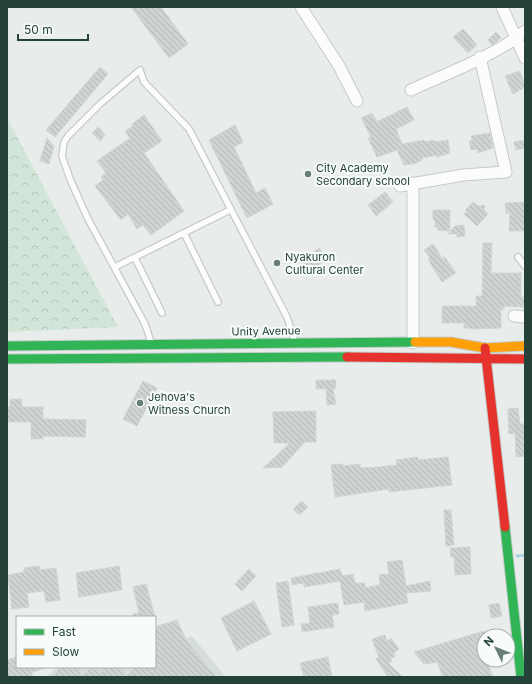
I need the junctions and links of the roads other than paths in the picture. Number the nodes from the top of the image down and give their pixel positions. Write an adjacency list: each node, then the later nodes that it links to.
1 (301, 7): 8 (street)
2 (502, 7): 4 (street)
3 (525, 31): 4 (street)
4 (516, 38): 5 (street); 6 (street)
5 (480, 57): 7 (street); 9 (street)
6 (525, 58)
7 (411, 90)
8 (357, 101)
9 (413, 183): 10 (street); 20 (street)
10 (400, 186)
11 (230, 210): 12 (lane); 16 (lane); 19 (lane)
12 (184, 233): 14 (lane); 17 (lane)
13 (518, 257): 15 (lane)
14 (135, 258): 16 (lane); 18 (lane)
15 (525, 266)
16 (115, 268): 21 (lane)
17 (218, 302)
18 (162, 312)
19 (295, 342): 20 (main road, Unity Avenue); 21 (main road, Unity Avenue); 25 (lane)
20 (413, 343): 24 (main road, Unity Avenue)
21 (152, 344): 22 (main road, Unity Avenue)
22 (7, 346)
23 (525, 346): 24 (main road, Unity Avenue)
24 (485, 348): 28 (main road)
25 (297, 357): 26 (main road); 28 (main road)
26 (7, 359)
27 (525, 359): 28 (main road)
28 (487, 360): 29 (main road)
29 (522, 657): 30 (main road)
30 (521, 677)

